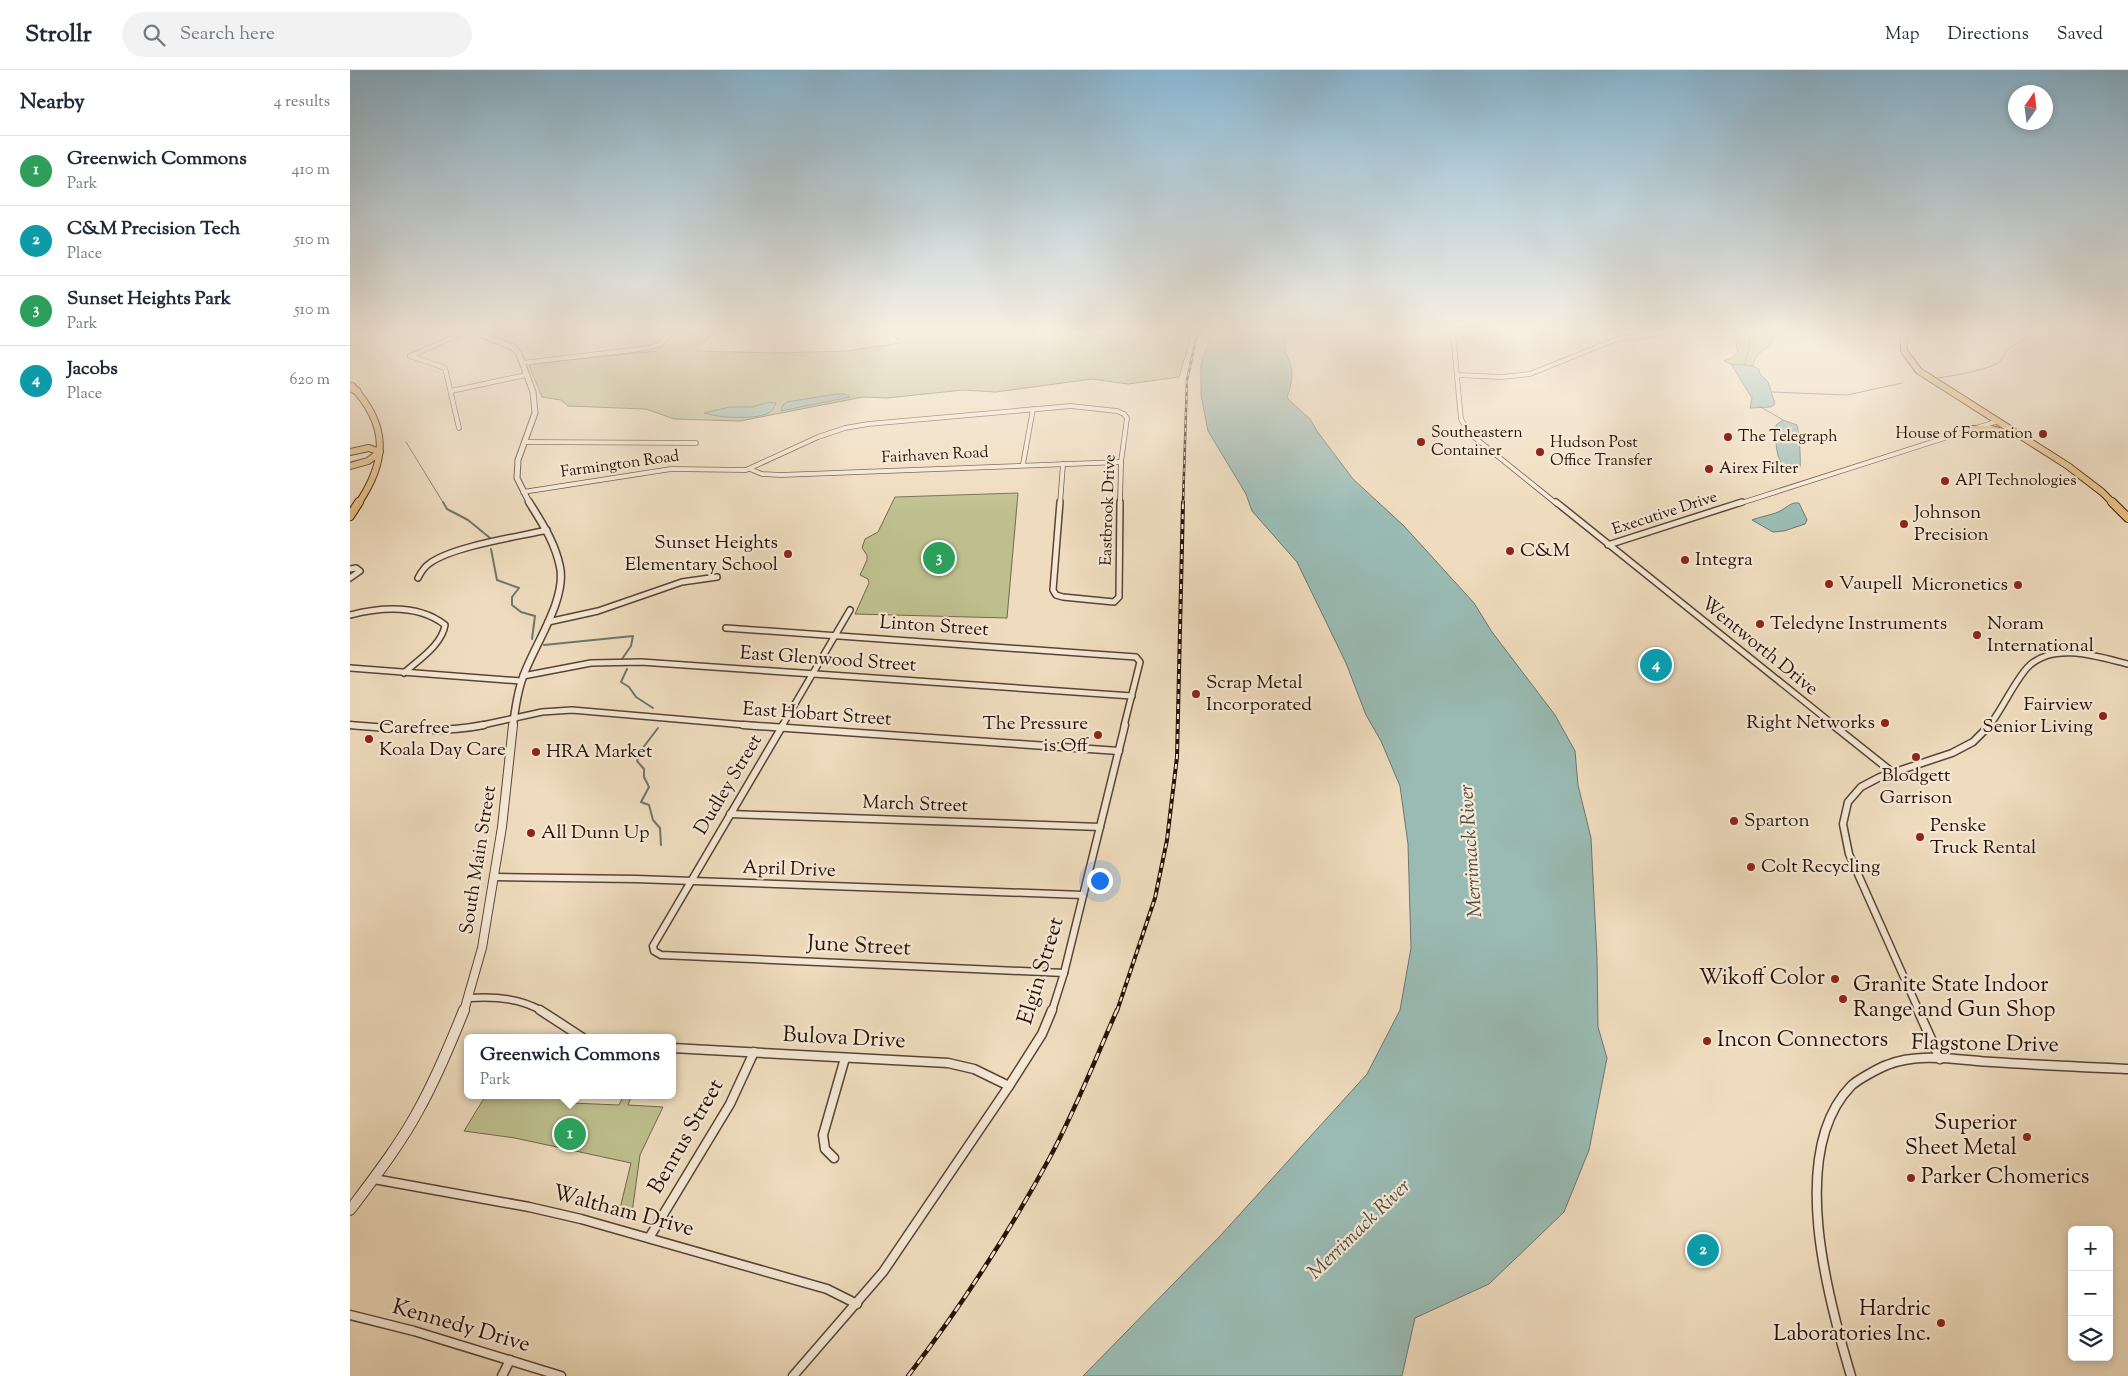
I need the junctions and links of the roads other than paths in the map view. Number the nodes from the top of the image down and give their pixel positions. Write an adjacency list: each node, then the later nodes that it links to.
1 (356, 391): 15 (main road)
2 (451, 391): 9 (street)
3 (531, 391): 12 (street, South Main Street)
4 (1459, 391): 25 (street, Executive Drive)
5 (1949, 391): 8 (main road)
6 (1033, 409): 7 (street, Farmington Road); 17 (street); 20 (street, Farmington Road)
7 (1127, 418): 16 (street, Eastbrook Drive)
8 (1998, 421): 10 (street, Executive Drive); 11 (main road)
9 (459, 428)
10 (1971, 429): 11 (main road); 25 (street, Executive Drive)
11 (2028, 440): 23 (main road)
12 (525, 442): 13 (street); 21 (street, South Main Street)
13 (696, 443)
14 (350, 452): 15 (main road)
15 (380, 452): 19 (main road); 22 (main road)
16 (1121, 462): 18 (street, Fairhaven Road); 18 (street, Eastbrook Drive)
17 (1023, 464): 18 (street, Fairhaven Road); 20 (street, Fairhaven Road)
18 (1063, 464)
19 (350, 466)
20 (750, 469): 21 (street, Farmington Road)
21 (523, 492): 24 (street, South Main Street)
22 (350, 516)
23 (2128, 518)
24 (547, 530): 29 (street); 32 (street, South Main Street)
25 (1608, 545): 46 (street, Wentworth Drive)
26 (350, 569): 28 (street)
27 (717, 577): 32 (street)
28 (350, 578)
29 (418, 578)
30 (850, 610): 34 (street, Dudley Street)
31 (350, 615): 38 (street)
32 (548, 622): 40 (street, South Main Street)
33 (726, 628): 34 (street, Linton Street)
34 (836, 635): 35 (street, Linton Street); 39 (street, Dudley Street)
35 (1139, 659): 41 (street, Elgin Street)
36 (2128, 664): 46 (street)
37 (350, 668): 38 (street, East Glenwood Street)
38 (404, 673): 40 (street, East Glenwood Street)
39 (812, 674): 40 (street, East Glenwood Street); 41 (street, East Glenwood Street); 44 (street, Dudley Street)
40 (522, 679): 42 (street, South Main Street)
41 (1132, 696): 45 (street, Elgin Street)
42 (513, 717): 43 (street, East Hobart Street); 44 (street, East Hobart Street); 49 (street, South Main Street)
43 (350, 725)
44 (781, 728): 45 (street, East Hobart Street); 47 (street, Dudley Street)
45 (1119, 751): 48 (street, Elgin Street)
46 (1892, 772): 59 (street)
47 (730, 814): 48 (street, March Street); 50 (street, Dudley Street)
48 (1100, 827): 51 (street, Elgin Street)
49 (495, 877): 50 (street, April Drive); 54 (street, South Main Street)
50 (689, 882): 51 (street, April Drive); 52 (street, Dudley Street)
51 (1083, 895): 53 (street, Elgin Street)
52 (654, 951): 53 (street, June Street)
53 (1064, 973): 61 (street, Elgin Street)
54 (469, 998): 55 (street); 63 (street, South Main Street)
55 (575, 1034)
56 (676, 1048): 57 (street, Bulova Drive)
57 (754, 1052): 58 (street, Bulova Drive); 65 (street, Benrus Street)
58 (846, 1058): 61 (street, Bulova Drive); 62 (street)
59 (1940, 1059): 60 (street, Flagstone Drive); 72 (street, Flagstone Drive)
60 (2128, 1069)
61 (1009, 1086): 66 (street, Elgin Street)
62 (834, 1158)
63 (374, 1179): 64 (street, South Main Street); 65 (street, Waltham Drive)
64 (350, 1210)
65 (649, 1238): 66 (street, Waltham Drive)
66 (857, 1304): 71 (street, Elgin Street)
67 (350, 1315): 68 (street, Kennedy Drive)
68 (510, 1360): 69 (street); 70 (street, Kennedy Drive)
69 (502, 1376)
70 (561, 1376)
71 (793, 1376)
72 (1851, 1376)

